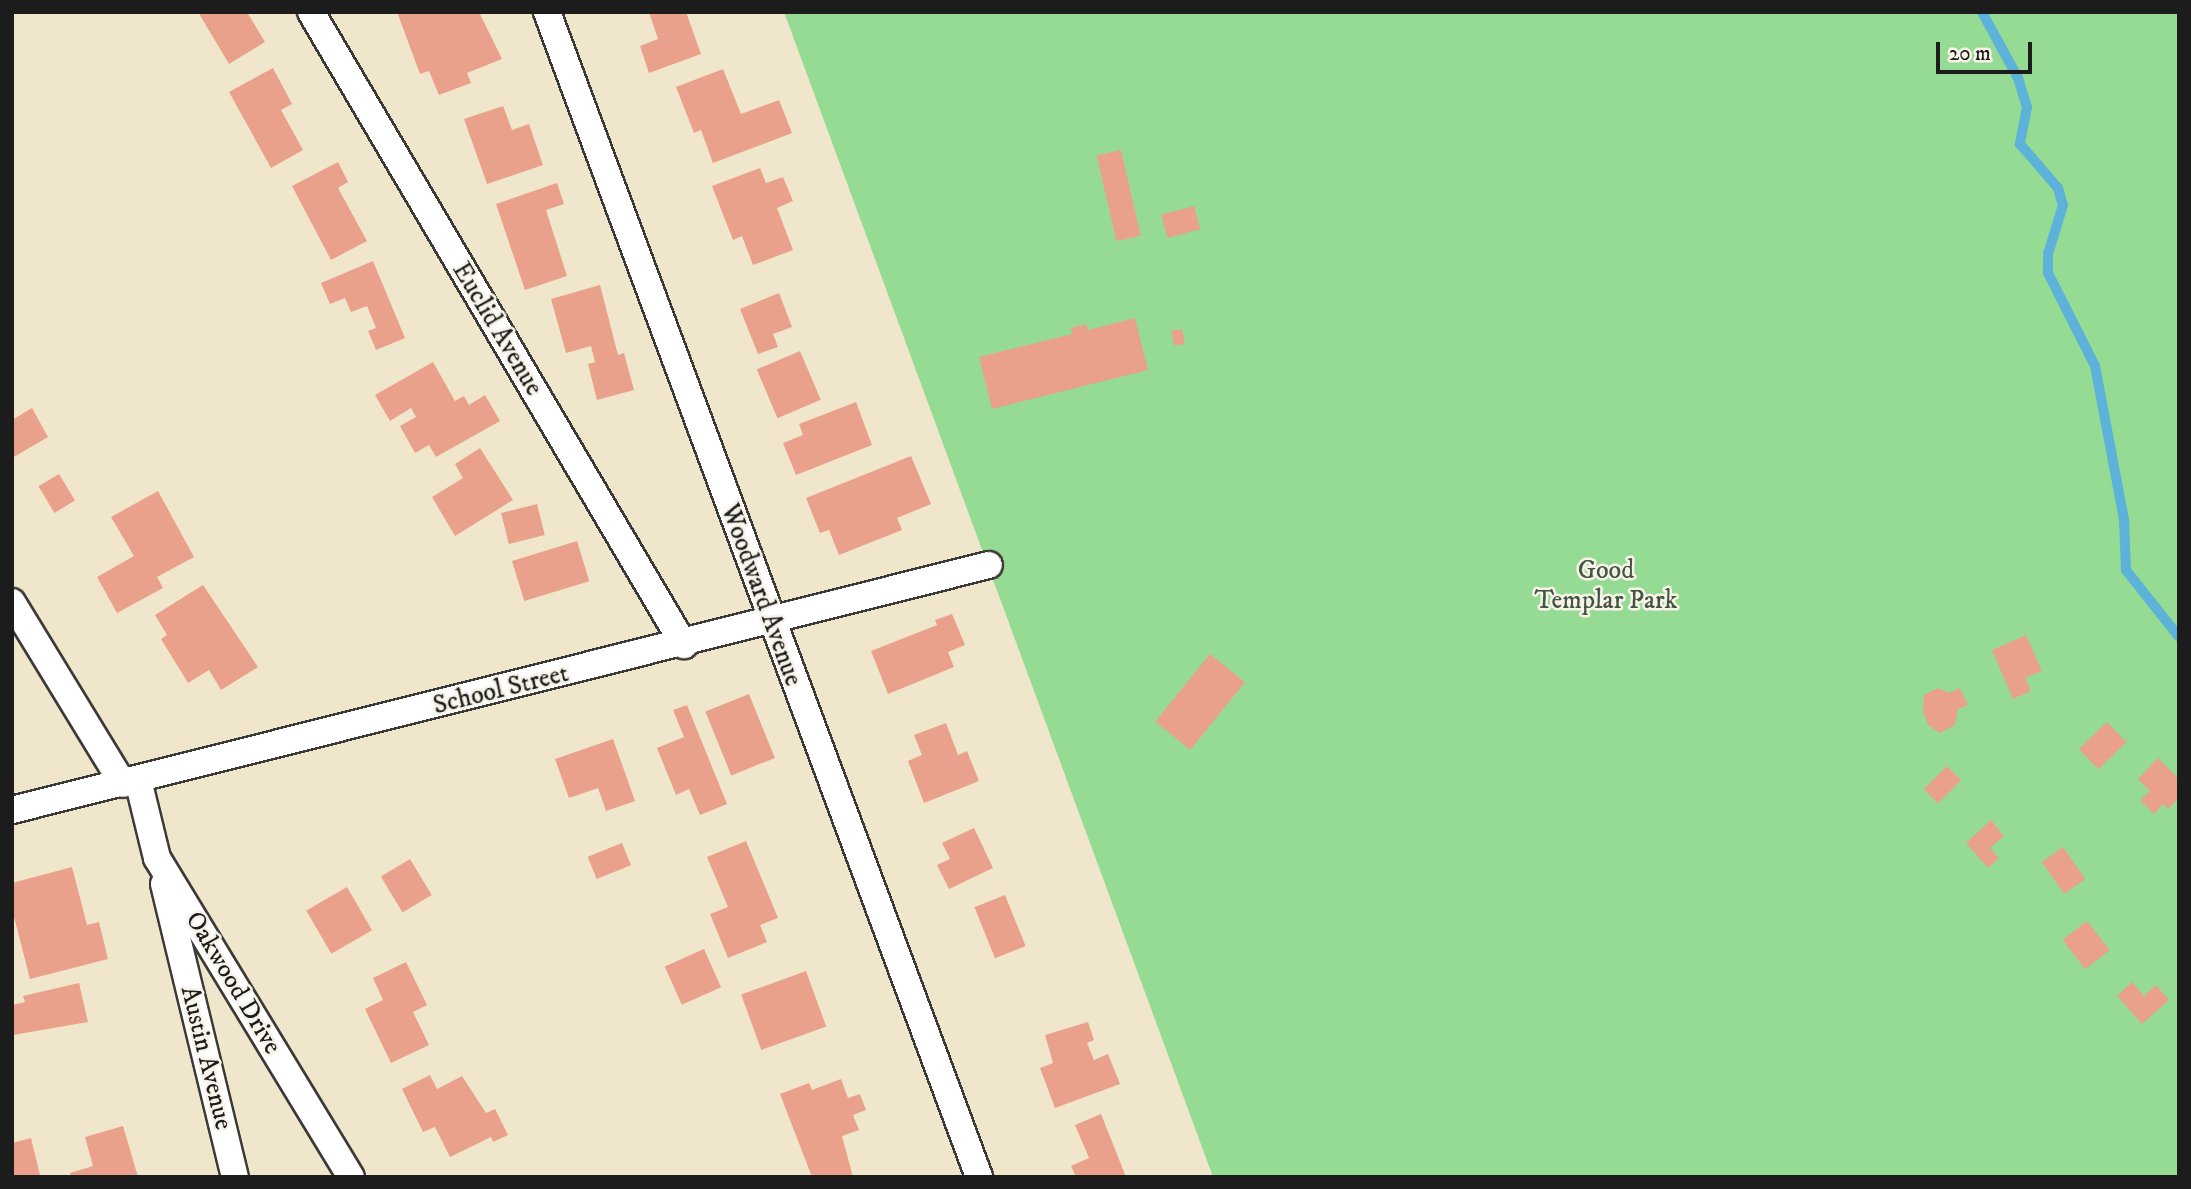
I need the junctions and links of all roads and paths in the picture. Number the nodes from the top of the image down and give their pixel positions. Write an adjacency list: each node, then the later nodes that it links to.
1 (311, 12): 6 (street, Euclid Avenue)
2 (547, 12): 5 (street, Woodward Avenue)
3 (989, 565): 5 (street, School Street)
4 (12, 602): 7 (street, Oakwood Drive)
5 (770, 621): 6 (street, School Street); 12 (street, Woodward Avenue)
6 (684, 645): 7 (street, School Street)
7 (130, 782): 8 (street, School Street); 9 (street, Oakwood Drive)
8 (12, 810)
9 (158, 858): 10 (street, Austin Avenue); 11 (street, Oakwood Drive)
10 (235, 1177)
11 (351, 1177)
12 (979, 1177)

